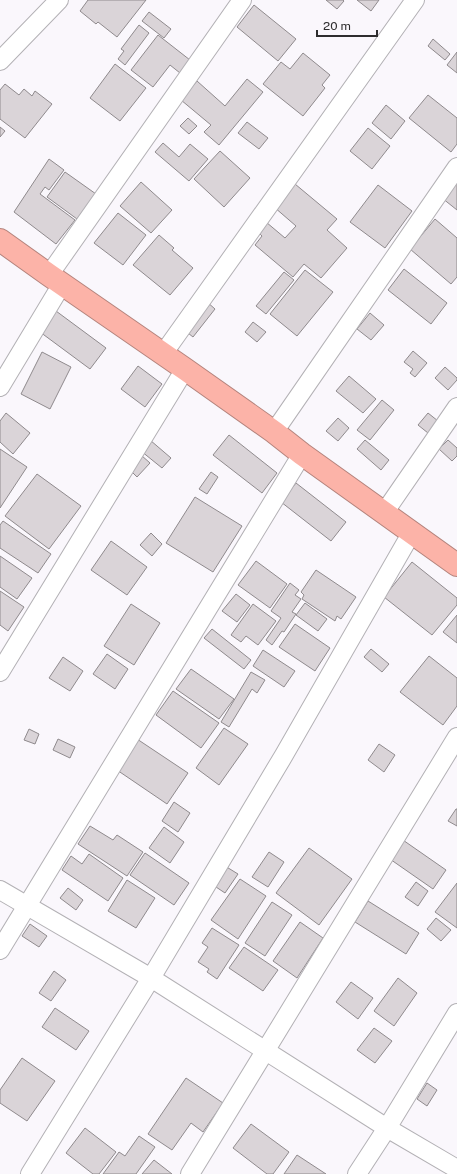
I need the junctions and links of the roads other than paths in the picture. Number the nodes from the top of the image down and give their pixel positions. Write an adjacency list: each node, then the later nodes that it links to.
1 (59, 0): 4 (street)
2 (242, 0): 7 (street)
3 (416, 0): 8 (street)
4 (0, 61)
5 (457, 167): 12 (street)
6 (0, 240): 7 (highway)
7 (55, 279): 8 (highway); 10 (street)
8 (163, 354): 9 (highway)
9 (185, 369): 12 (highway); 17 (street)
10 (0, 387)
11 (457, 407): 14 (street)
12 (274, 432): 13 (highway)
13 (302, 454): 14 (highway); 20 (street)
14 (384, 513): 15 (highway)
15 (412, 532): 16 (highway); 22 (street)
16 (457, 565)
17 (0, 672)
18 (457, 736): 24 (street)
19 (0, 890): 20 (street)
20 (27, 906): 21 (street); 22 (street)
21 (0, 950)
22 (151, 978): 24 (street); 27 (street)
23 (457, 1013): 25 (street)
24 (266, 1051): 25 (street); 28 (street)
25 (387, 1128): 26 (street); 29 (street)
26 (457, 1169)
27 (30, 1174)
28 (190, 1174)
29 (357, 1174)

